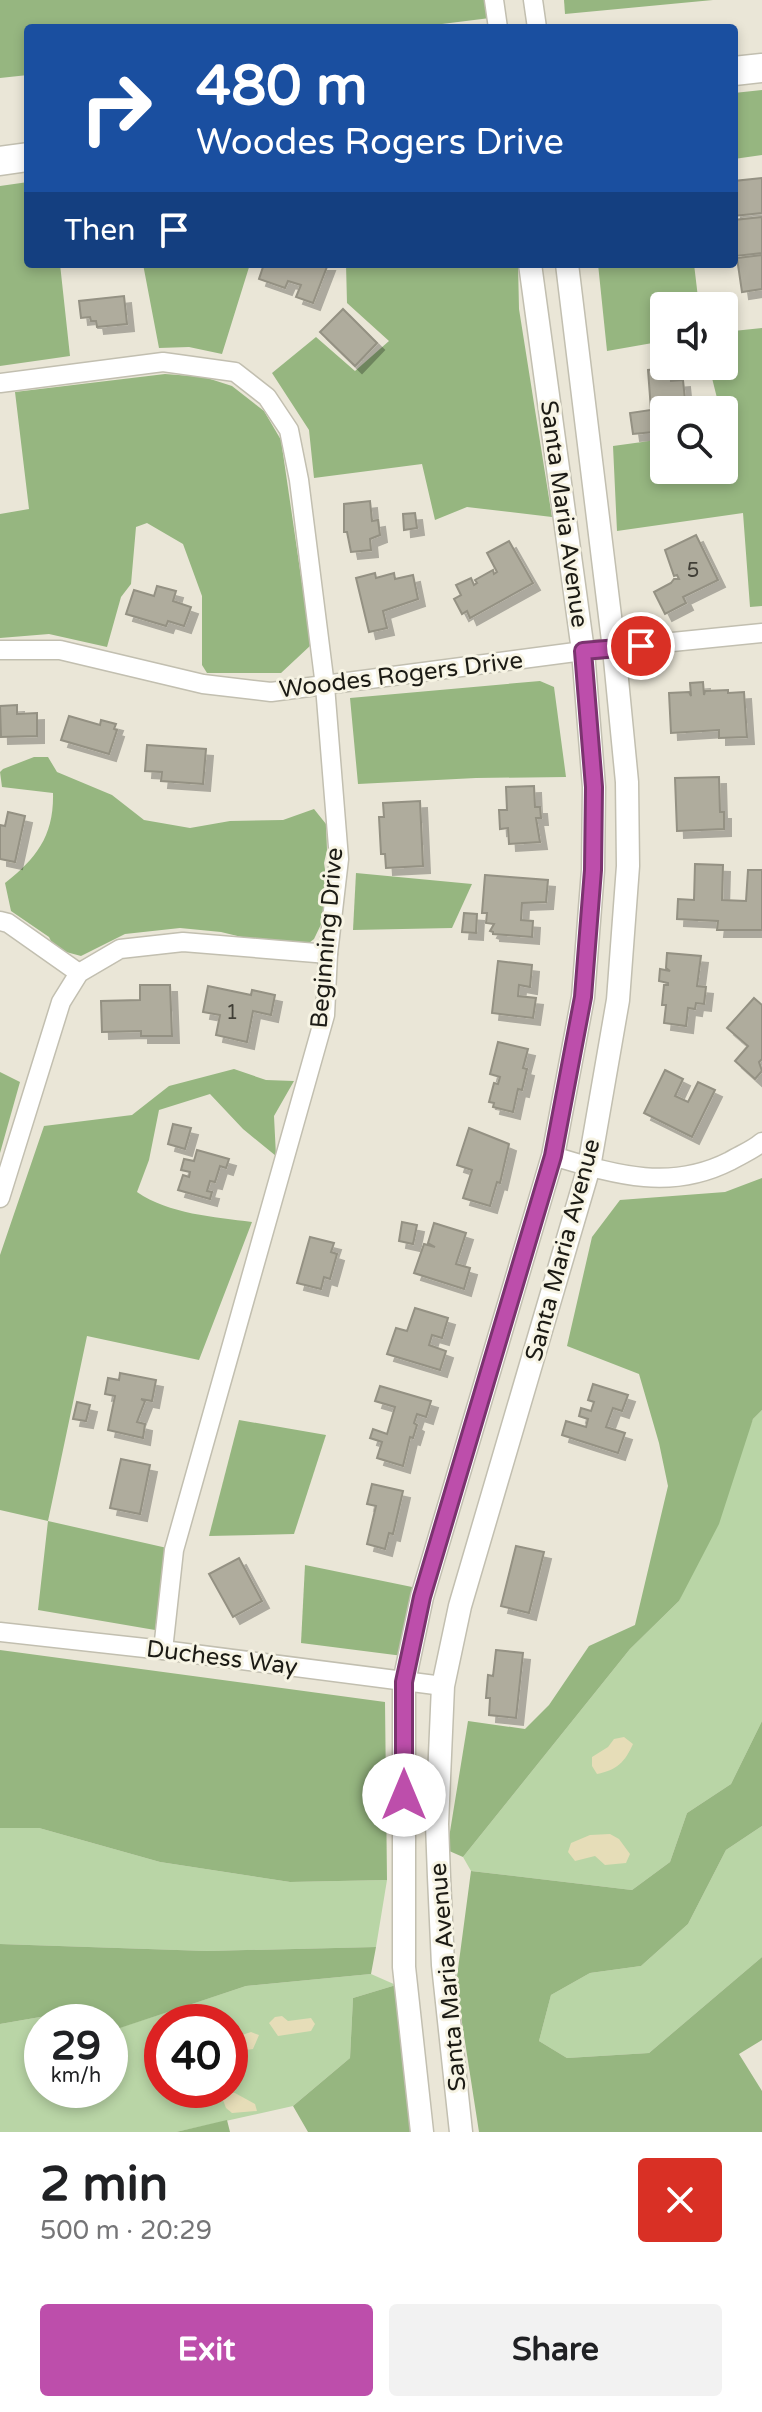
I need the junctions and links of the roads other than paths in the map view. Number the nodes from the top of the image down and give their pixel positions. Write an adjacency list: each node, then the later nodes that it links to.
1 (494, 0): 3 (street)
2 (533, 0): 4 (street)
3 (497, 24)
4 (536, 24)
5 (762, 68): 6 (main road)
6 (738, 71)
7 (24, 158): 8 (main road)
8 (0, 161)
9 (531, 268): 15 (street, Santa Maria Avenue)
10 (567, 268): 13 (street, Santa Maria Avenue)
11 (0, 383): 16 (street, Beginning Drive)
12 (762, 633): 13 (street, Woodes Rogers Drive)
13 (614, 649): 15 (street, Woodes Rogers Drive); 22 (street, Santa Maria Avenue)
14 (0, 650): 16 (street, Woodes Rogers Drive)
15 (583, 651): 16 (street, Woodes Rogers Drive); 21 (street, Santa Maria Avenue)
16 (325, 686): 18 (street, Beginning Drive)
17 (0, 921): 19 (street)
18 (328, 954): 19 (street); 25 (street, Beginning Drive)
19 (79, 973): 23 (street)
20 (762, 1142): 22 (street)
21 (553, 1156): 22 (street); 26 (street, Santa Maria Avenue)
22 (589, 1167): 27 (street, Santa Maria Avenue)
23 (0, 1198)
24 (0, 1632): 25 (street, Duchess Way)
25 (163, 1650): 26 (street, Duchess Way)
26 (404, 1682): 27 (street, Duchess Way); 28 (street, Santa Maria Avenue)
27 (443, 1686): 29 (street, Santa Maria Avenue)
28 (422, 2132)
29 (461, 2132)

